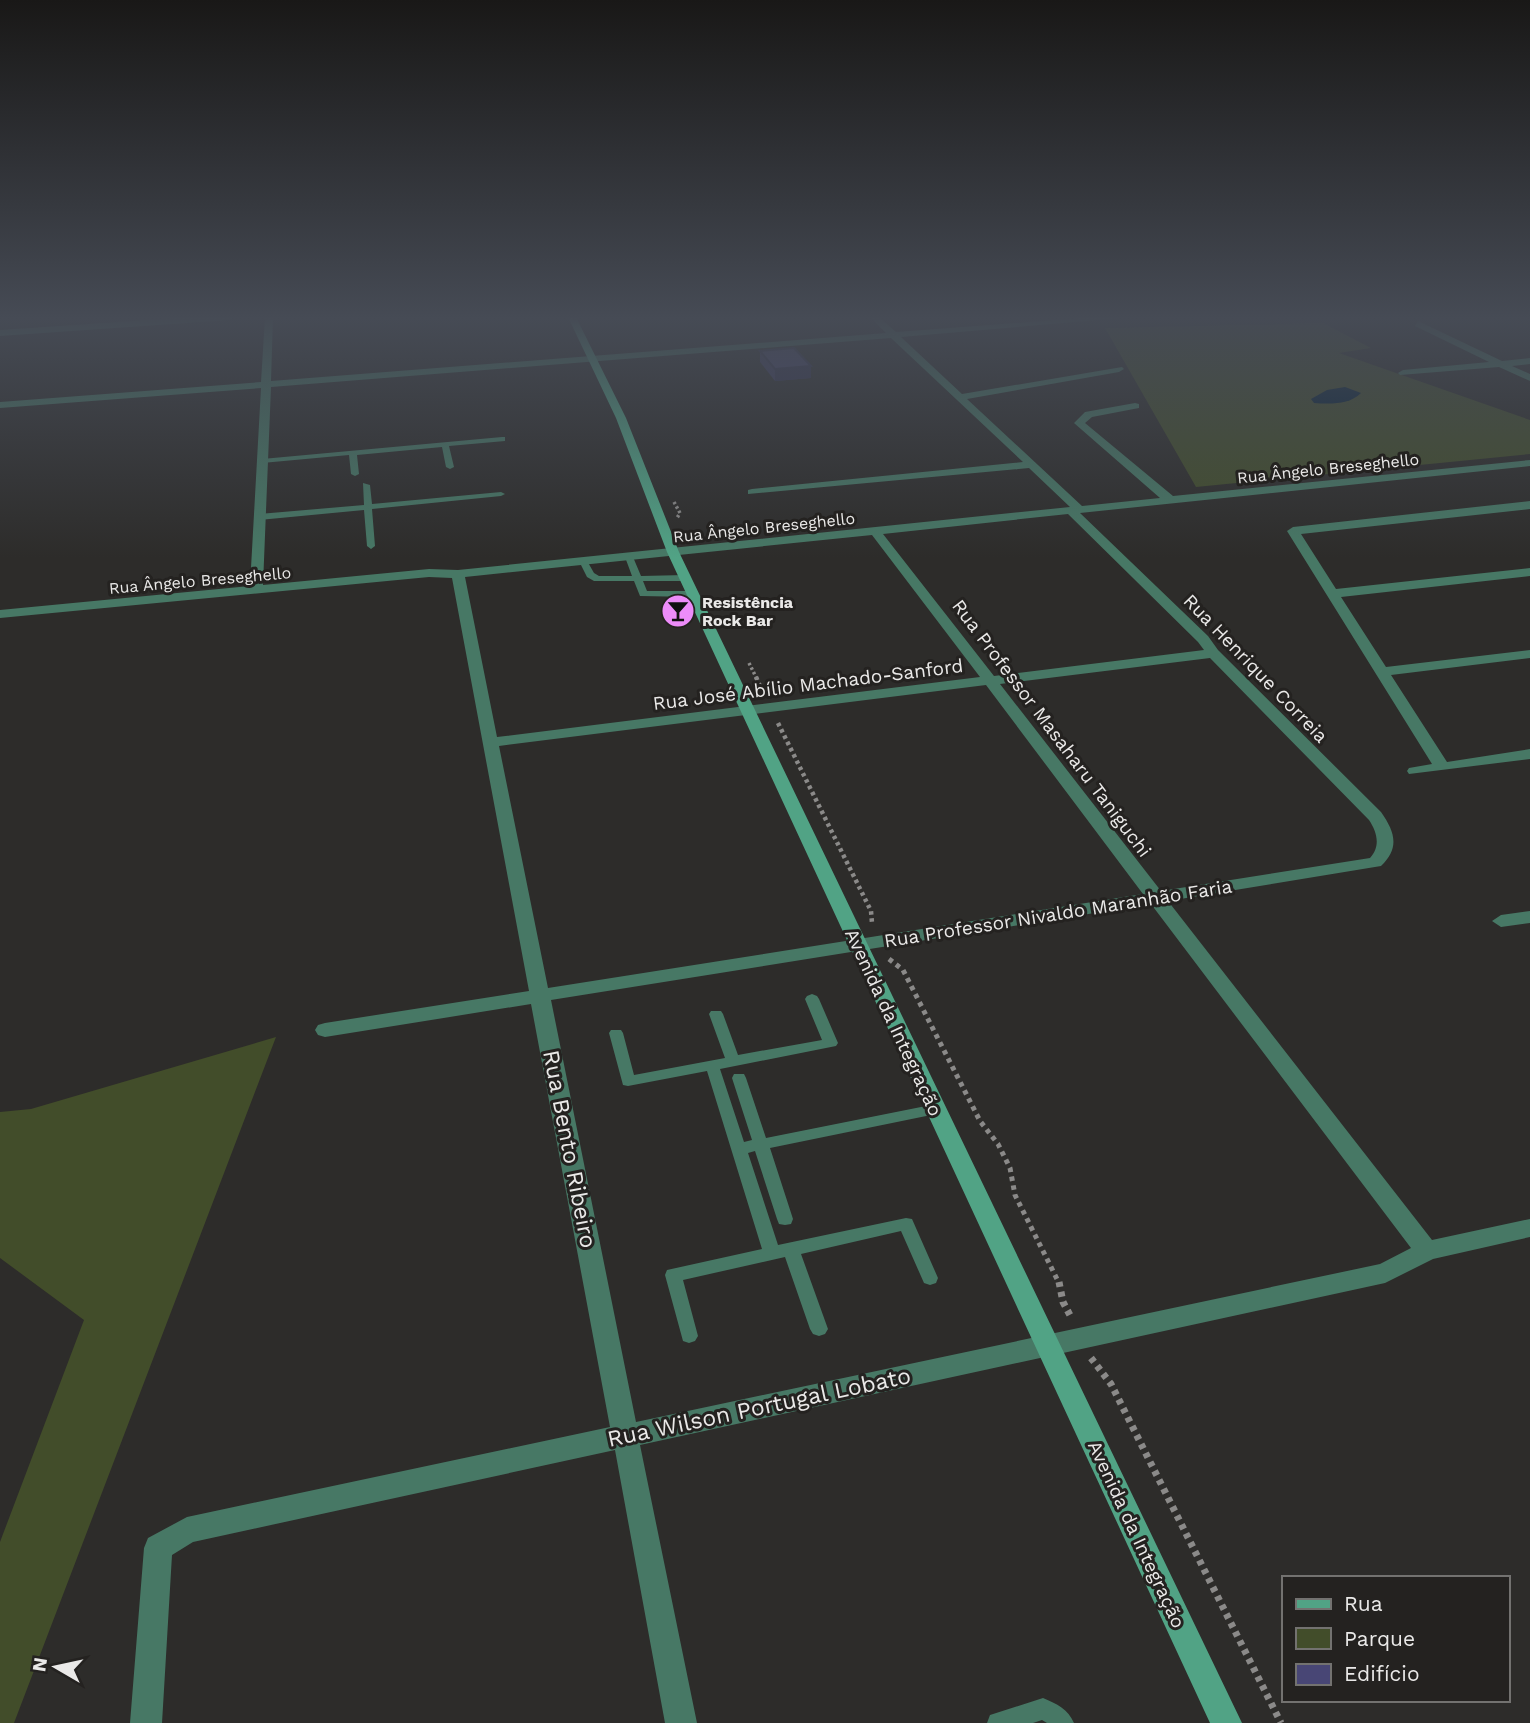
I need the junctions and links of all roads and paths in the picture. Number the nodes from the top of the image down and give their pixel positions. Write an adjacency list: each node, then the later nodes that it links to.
1 (96, 397): 5 (street)
2 (265, 397): 10 (street)
3 (611, 397): 25 (main road, Avenida da Integração)
4 (960, 397): 12 (street, Rua Henrique Correia)
5 (0, 405)
6 (1135, 406): 18 (street)
7 (502, 439): 8 (lane)
8 (445, 444): 9 (lane); 13 (lane)
9 (353, 452): 10 (lane); 14 (lane)
10 (262, 461): 22 (street)
11 (1530, 463): 18 (street, Rua Ângelo Breseghello)
12 (1031, 465): 16 (street); 21 (street, Rua Henrique Correia)
13 (450, 467)
14 (355, 474)
15 (366, 485): 20 (lane)
16 (752, 492)
17 (501, 494): 20 (lane)
18 (1170, 500): 21 (street, Rua Ângelo Breseghello)
19 (1530, 505): 33 (street)
20 (367, 507): 22 (lane); 24 (lane)
21 (1075, 510): 23 (street, Rua Ângelo Breseghello); 35 (street, Rua Henrique Correia)
22 (259, 517): 32 (street)
23 (875, 531): 25 (street, Rua Ângelo Breseghello); 38 (street, Rua Professor Masaharu Taniguchi)
24 (371, 547)
25 (673, 552): 26 (street, Rua Ângelo Breseghello); 31 (main road, Avenida da Integração)
26 (629, 557): 27 (street, Rua Ângelo Breseghello); 30 (lane)
27 (583, 561): 29 (street, Rua Ângelo Breseghello); 30 (lane)
28 (1530, 572): 33 (street)
29 (458, 574): 32 (street, Rua Ângelo Breseghello); 41 (street, Rua Bento Ribeiro)
30 (636, 579): 31 (lane); 31 (lane)
31 (689, 586): 39 (main road, Avenida da Integração)
32 (256, 591): 34 (street, Rua Ângelo Breseghello)
33 (1331, 594): 37 (street)
34 (0, 614)
35 (1213, 653): 38 (street, Rua José Abílio Machado-Sanford); 45 (street, Rua Henrique Correia)
36 (1530, 654): 37 (street)
37 (1381, 672): 43 (street)
38 (989, 681): 39 (street, Rua José Abílio Machado-Sanford); 46 (street, Rua Professor Masaharu Taniguchi)
39 (748, 710): 41 (street, Rua José Abílio Machado-Sanford); 50 (main road, Avenida da Integração)
40 (776, 718): 49 (path)
41 (491, 742): 52 (street, Rua Bento Ribeiro)
42 (1530, 754): 43 (street)
43 (1442, 767): 44 (street)
44 (1415, 771)
45 (1375, 862): 46 (street, Rua Professor Nivaldo Maranhão Faria)
46 (1155, 897): 50 (street, Rua Professor Nivaldo Maranhão Faria); 66 (street, Rua Professor Masaharu Taniguchi)
47 (1530, 917): 48 (street)
48 (1502, 921)
49 (872, 923)
50 (858, 945): 52 (street, Rua Professor Nivaldo Maranhão Faria); 60 (main road, Avenida da Integração)
51 (890, 960): 69 (path)
52 (540, 996): 55 (street, Rua Professor Nivaldo Maranhão Faria); 74 (street, Rua Bento Ribeiro)
53 (812, 999): 57 (lane)
54 (716, 1014): 57 (lane)
55 (325, 1030)
56 (616, 1033): 58 (lane)
57 (733, 1061): 58 (lane)
58 (712, 1065): 62 (lane)
59 (739, 1078): 61 (lane)
60 (936, 1109): 61 (lane); 72 (main road, Avenida da Integração)
61 (761, 1144): 62 (lane); 63 (lane)
62 (738, 1149): 67 (lane)
63 (785, 1219)
64 (1530, 1228): 66 (street, Rua Wilson Portugal Lobato)
65 (791, 1249): 67 (lane); 68 (lane); 70 (lane)
66 (1427, 1251): 72 (street, Rua Wilson Portugal Lobato)
67 (772, 1254): 71 (lane)
68 (930, 1278)
69 (1063, 1302)
70 (818, 1329)
71 (689, 1336)
72 (1047, 1345): 74 (street, Rua Wilson Portugal Lobato); 79 (main road, Avenida da Integração)
73 (1094, 1366): 80 (path)
74 (626, 1436): 75 (street, Rua Wilson Portugal Lobato); 76 (street, Rua Bento Ribeiro)
75 (146, 1723)
76 (681, 1723)
77 (998, 1723): 78 (lane)
78 (1062, 1723)
79 (1226, 1723)
80 (1281, 1723)

